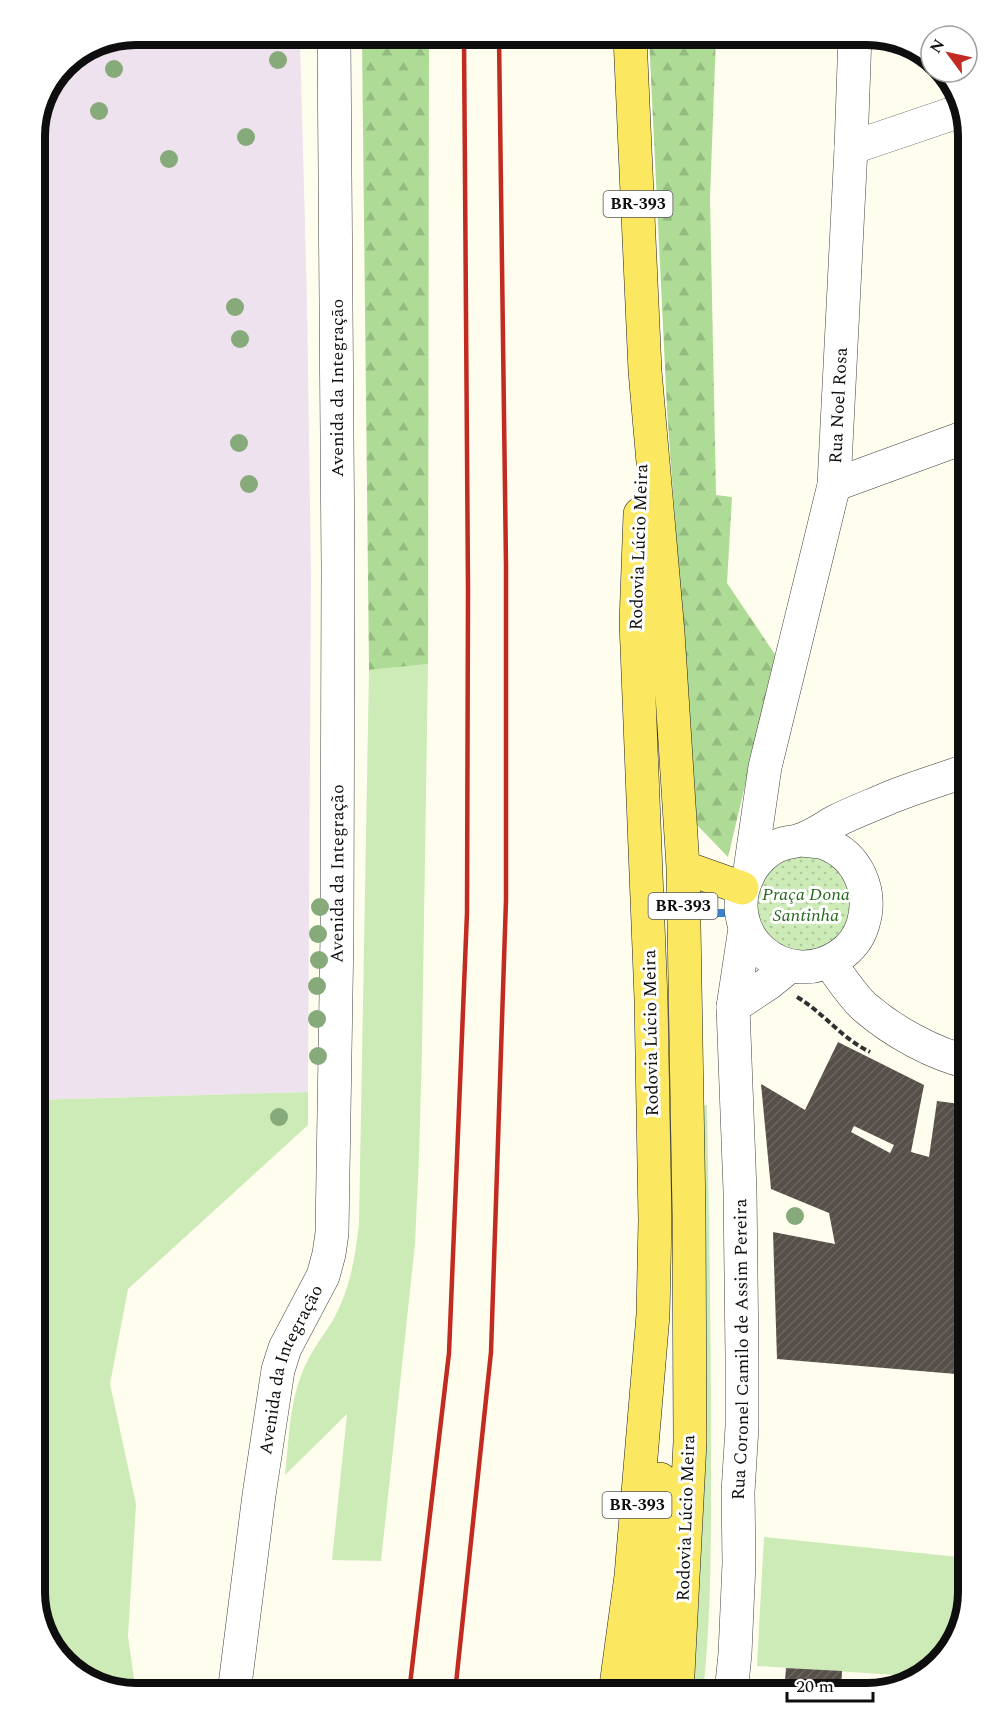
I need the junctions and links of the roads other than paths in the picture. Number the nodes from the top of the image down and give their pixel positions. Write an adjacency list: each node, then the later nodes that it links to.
1 (334, 45): 20 (street, Avenida da Integração)
2 (630, 45): 6 (main road, Rodovia Lúcio Meira / BR-393)
3 (855, 45): 5 (street, Rua Noel Rosa)
4 (955, 113): 5 (street)
5 (851, 148): 8 (street, Rua Noel Rosa)
6 (645, 371): 12 (main road, Rodovia Lúcio Meira / BR-393); 19 (main road, Rodovia Lúcio Meira / BR-393)
7 (958, 440): 8 (street)
8 (834, 485): 9 (street, Rua Noel Rosa)
9 (765, 767): 11 (street, Rua Noel Rosa); 13 (street, Rua Noel Rosa)
10 (958, 774): 11 (street)
11 (791, 842): 13 (street); 15 (street)
12 (682, 867): 13 (main road); 23 (main road, Rodovia Lúcio Meira / BR-393)
13 (746, 879): 14 (street)
14 (745, 928): 16 (street); 17 (street, Rua Coronel Camilo de Assim Pereira)
15 (829, 962): 16 (street); 18 (street)
16 (792, 981): 17 (street)
17 (733, 1006): 24 (street, Rua Coronel Camilo de Assim Pereira)
18 (958, 1059)
19 (653, 1315): 21 (main road, Rodovia Lúcio Meira / BR-393); 22 (main road)
20 (235, 1683)
21 (616, 1683)
22 (646, 1683)
23 (678, 1683)
24 (732, 1683)

